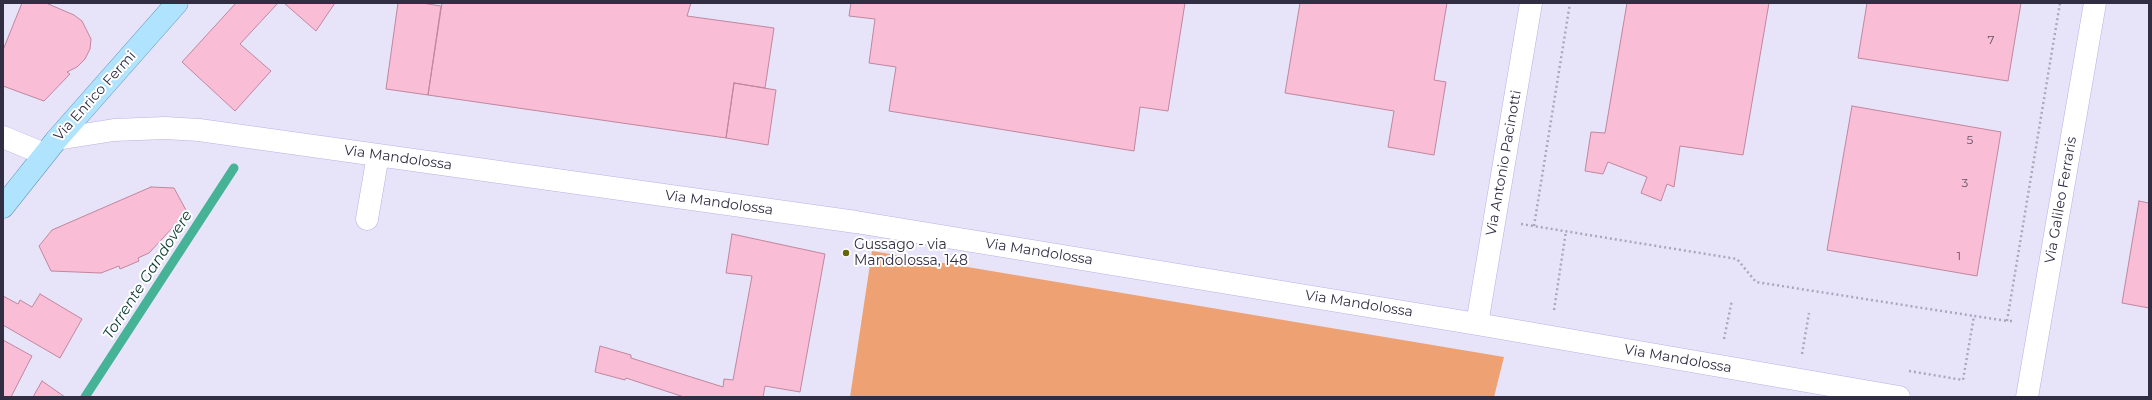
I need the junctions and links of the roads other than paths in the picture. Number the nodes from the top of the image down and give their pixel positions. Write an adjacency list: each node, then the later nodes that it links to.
1 (177, 3): 5 (main road, Via Enrico Fermi)
2 (1531, 3): 9 (street, Via Antonio Pacinotti)
3 (2095, 3): 11 (street, Via Galileo Ferraris)
4 (3, 137): 5 (street)
5 (50, 146): 6 (street, Via Mandolossa); 7 (main road, Via Enrico Fermi)
6 (378, 155): 8 (street); 9 (street, Via Mandolossa)
7 (7, 197)
8 (367, 219)
9 (1477, 324): 10 (street, Via Mandolossa)
10 (1899, 397)
11 (2027, 397)

